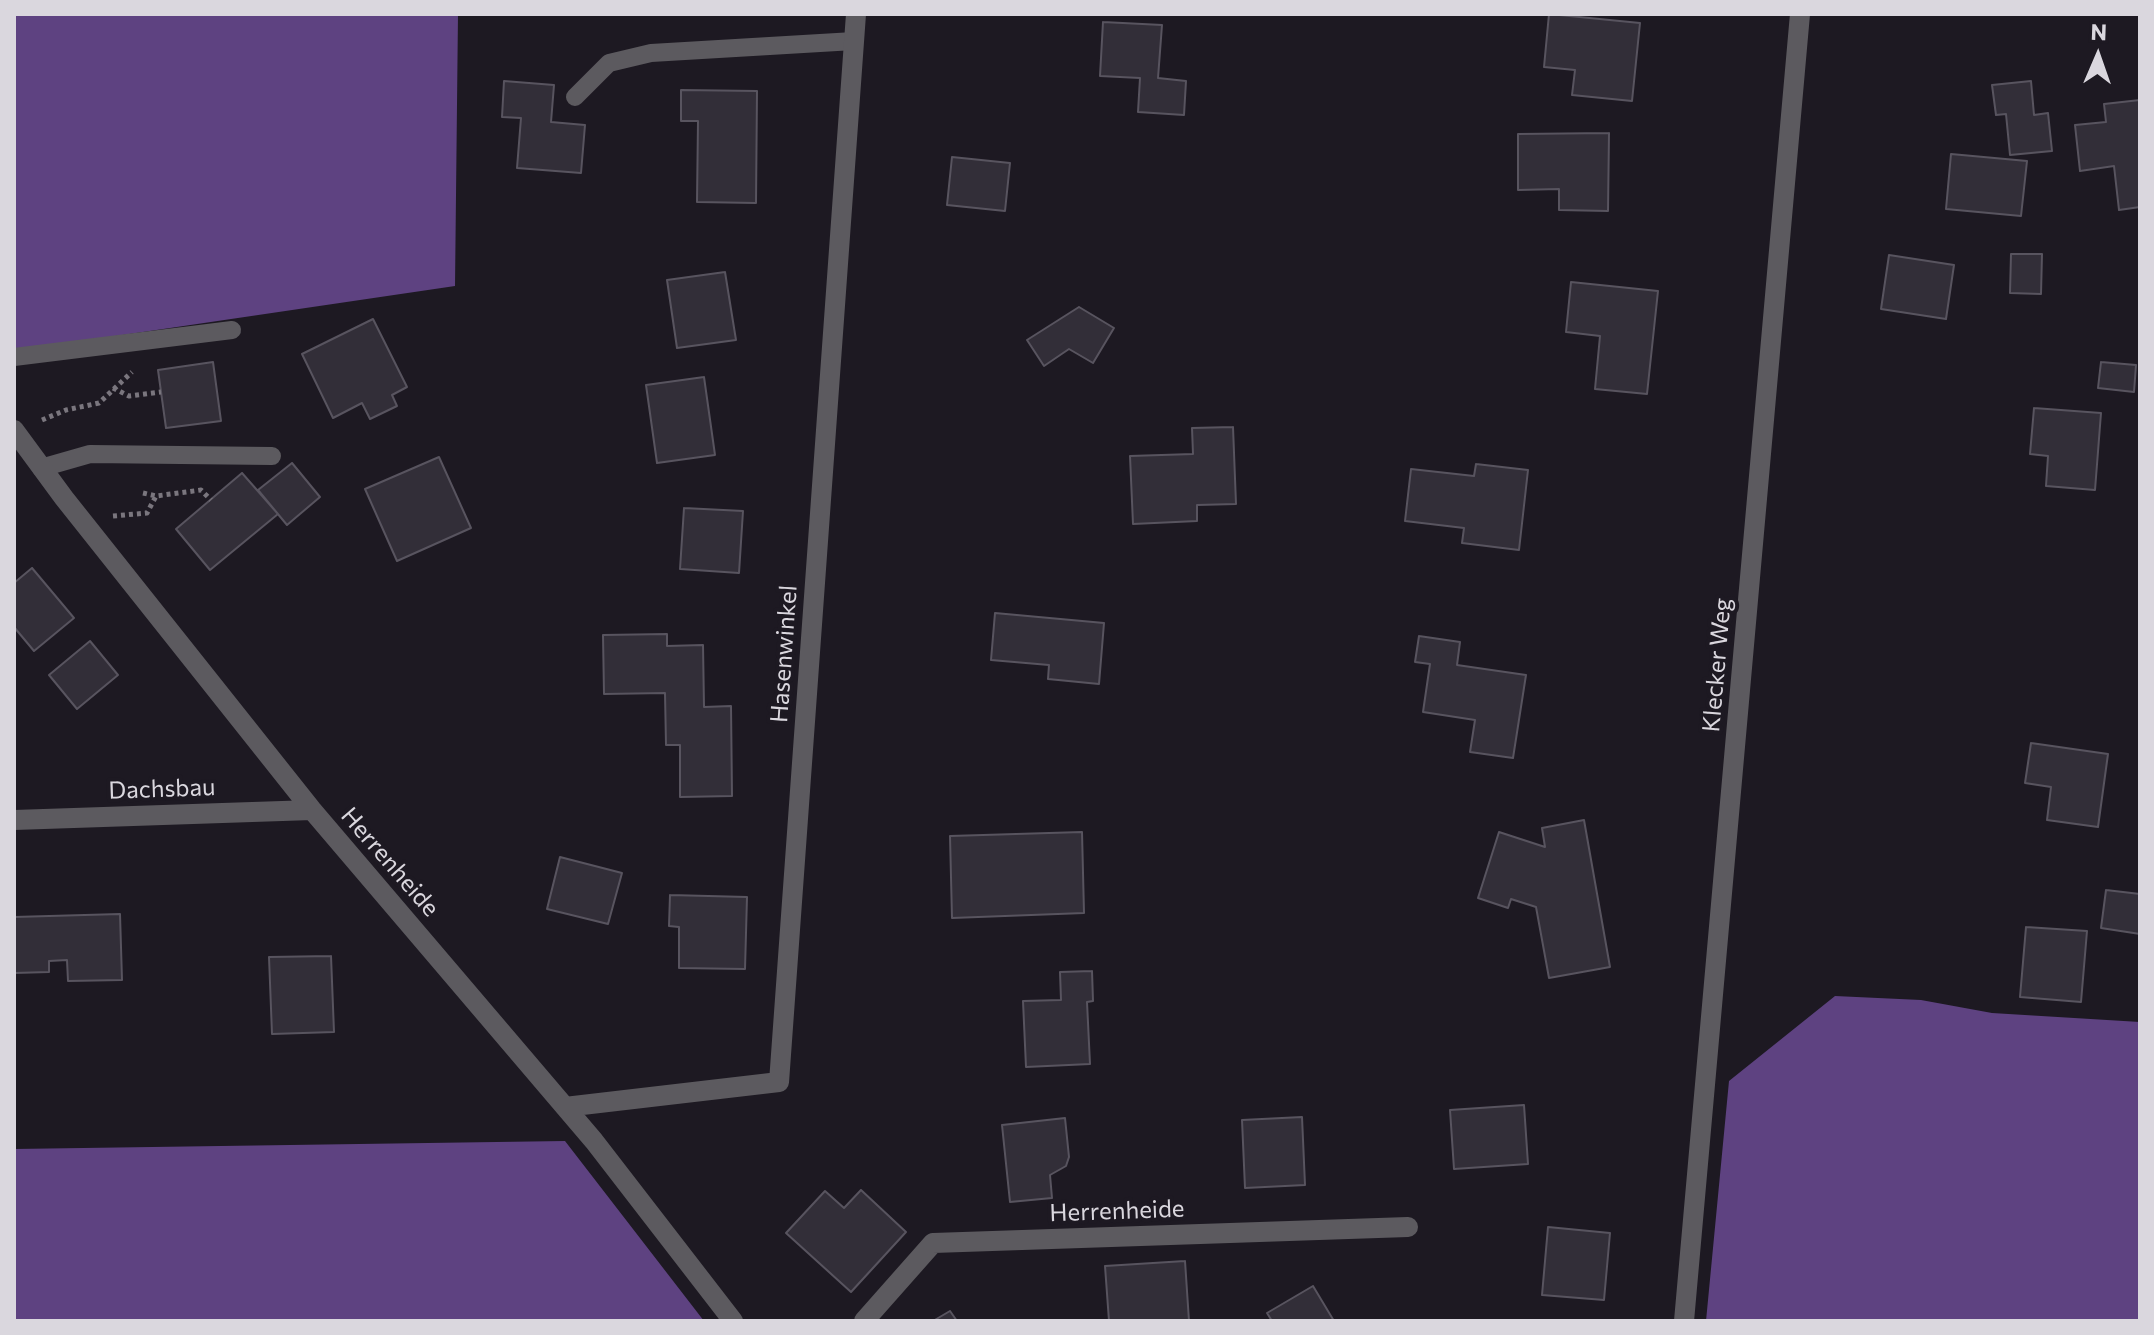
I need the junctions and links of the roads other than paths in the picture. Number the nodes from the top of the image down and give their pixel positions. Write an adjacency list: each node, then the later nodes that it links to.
1 (856, 14): 3 (street, Hasenwinkel)
2 (1800, 14): 16 (street, Klecker Weg)
3 (854, 41): 4 (lane); 12 (street, Hasenwinkel)
4 (575, 97)
5 (232, 330): 6 (lane)
6 (14, 357)
7 (14, 431): 9 (street, Herrenheide)
8 (272, 456): 9 (lane)
9 (41, 468): 10 (street, Herrenheide)
10 (312, 810): 11 (street, Dachsbau); 12 (street, Herrenheide)
11 (14, 820)
12 (565, 1107): 14 (street, Herrenheide)
13 (1408, 1227): 15 (street, Herrenheide)
14 (733, 1321)
15 (864, 1321)
16 (1684, 1321)

